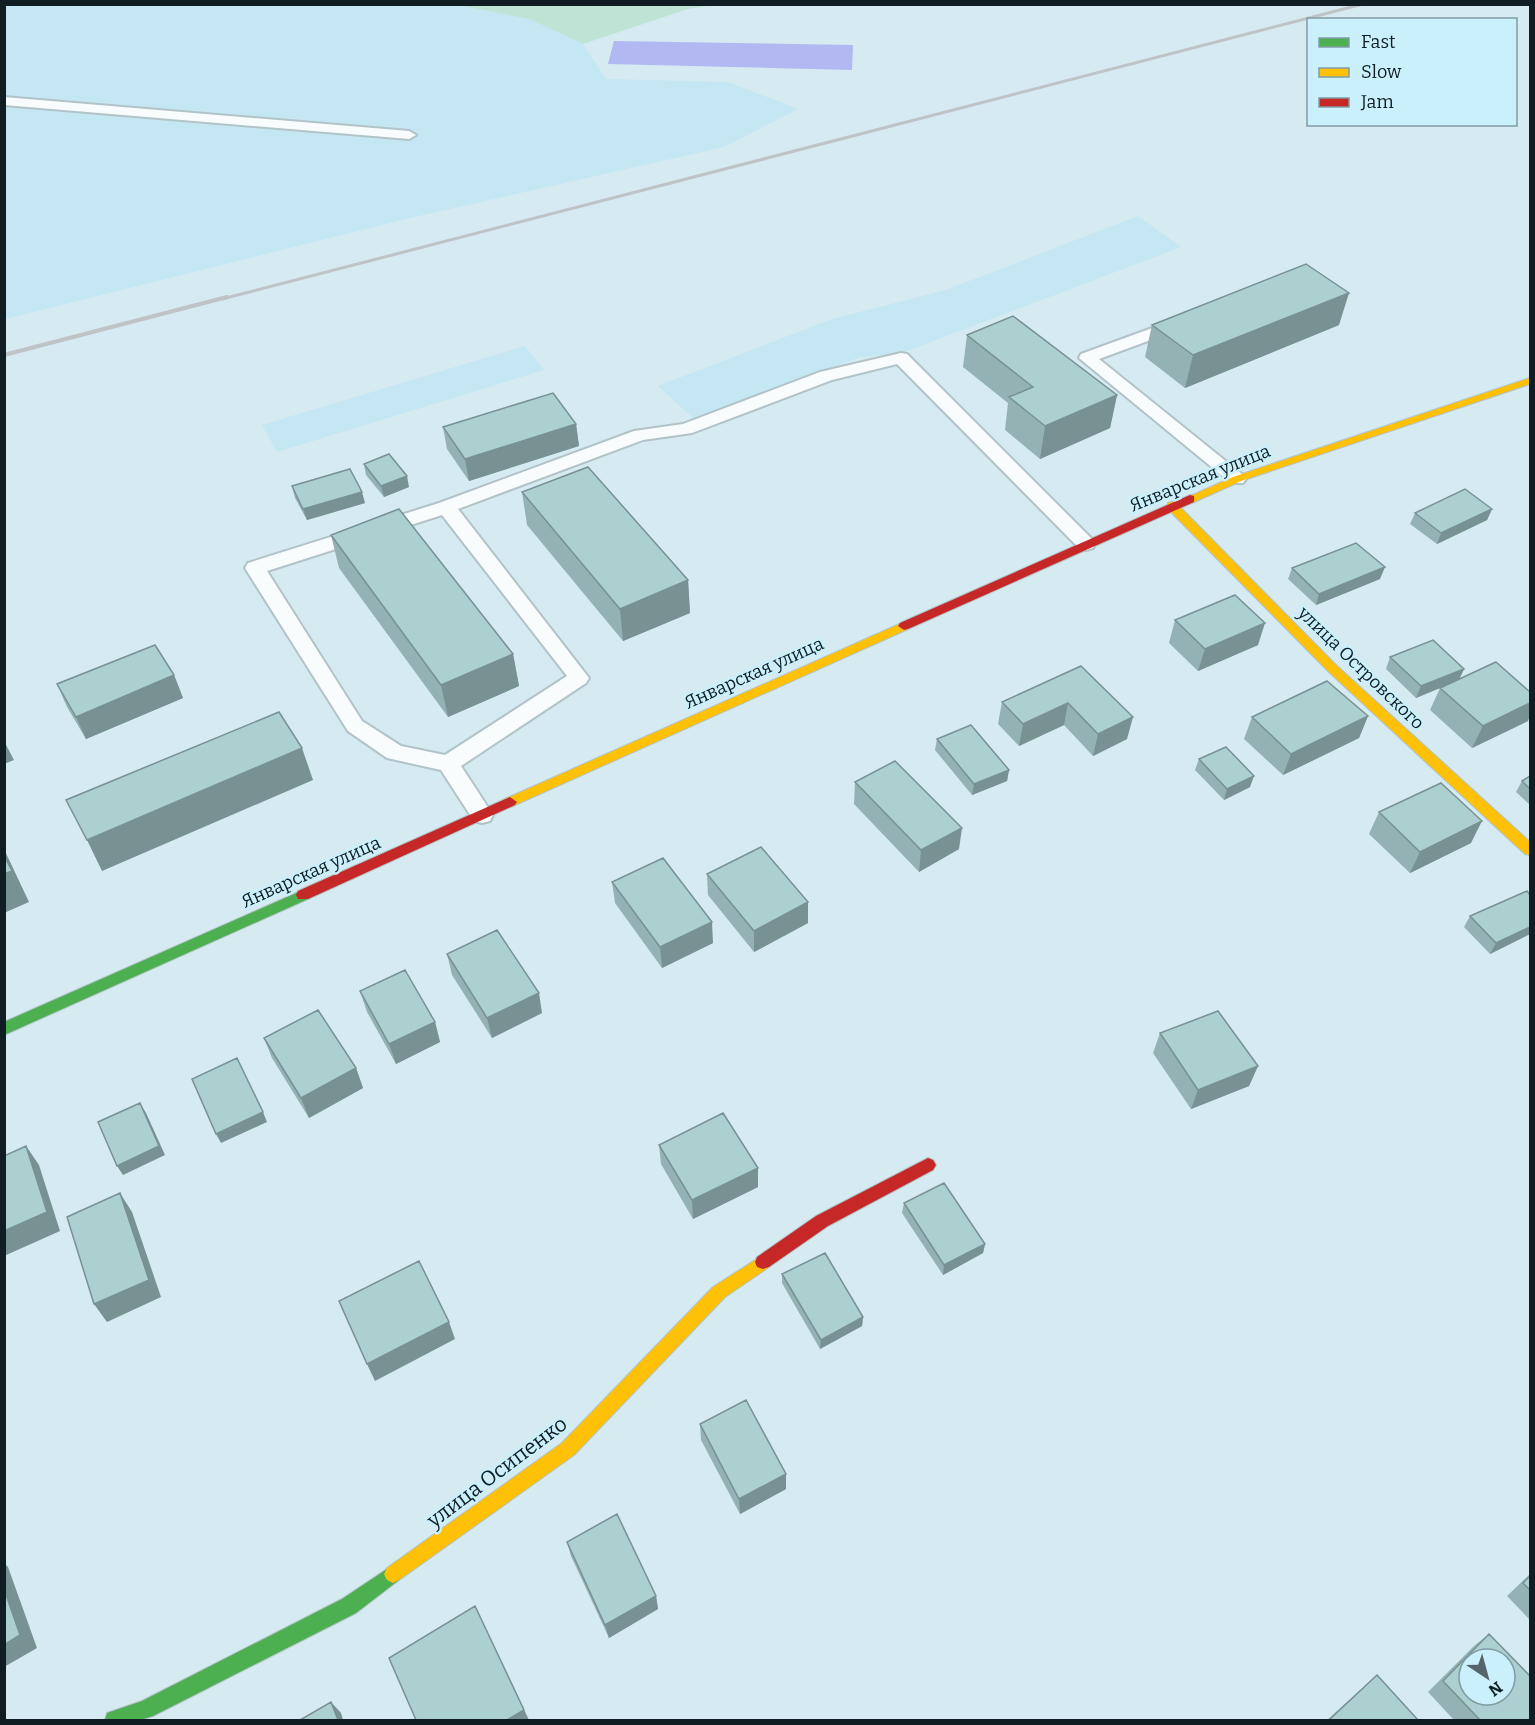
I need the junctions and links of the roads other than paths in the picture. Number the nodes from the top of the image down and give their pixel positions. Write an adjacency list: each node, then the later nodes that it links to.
1 (4, 101): 2 (lane)
2 (409, 135)
3 (1192, 318): 5 (lane)
4 (1530, 381): 5 (street, Январская улица)
5 (1237, 479): 6 (street, Январская улица)
6 (1172, 506): 8 (street, Январская улица); 11 (street, улица Островского)
7 (446, 507): 8 (lane); 9 (lane); 9 (lane)
8 (1086, 544): 10 (street, Январская улица)
9 (448, 764): 10 (lane)
10 (482, 815): 12 (street, Январская улица)
11 (1530, 850)
12 (4, 1029)
13 (928, 1165): 14 (street, улица Осипенко)
14 (114, 1720)

